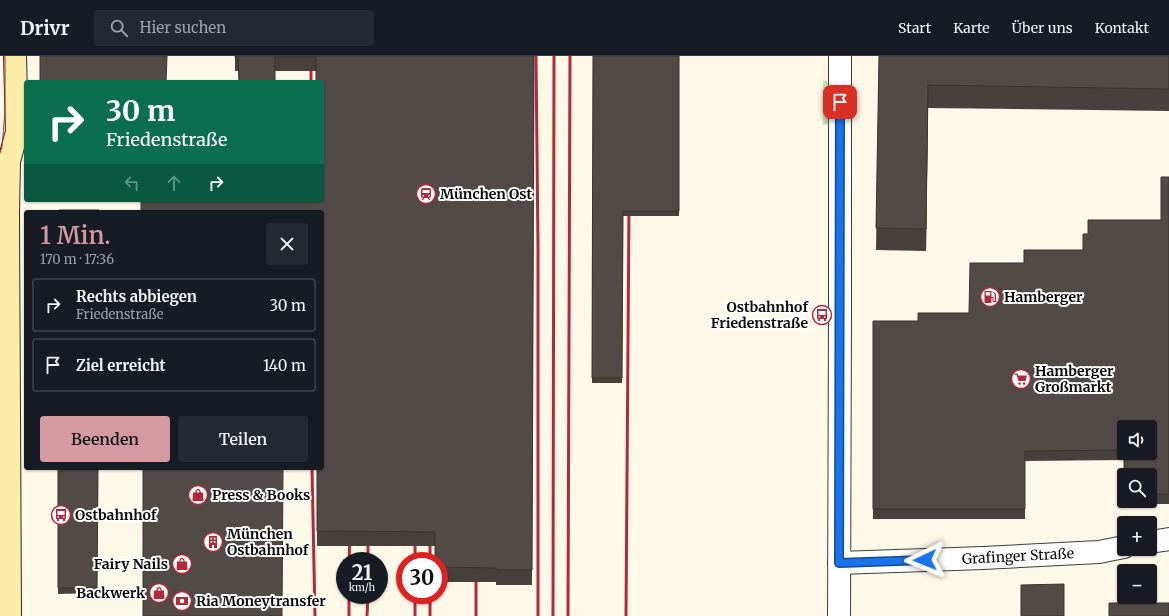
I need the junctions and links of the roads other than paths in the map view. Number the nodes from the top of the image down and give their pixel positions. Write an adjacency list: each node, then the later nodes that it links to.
1 (15, 56): 3 (main road)
2 (840, 56): 7 (street)
3 (4, 162): 8 (main road)
4 (1169, 539): 5 (street)
5 (1157, 541)
6 (1117, 548): 7 (street, Grafinger Straße)
7 (839, 563): 9 (street)
8 (10, 616)
9 (839, 616)

